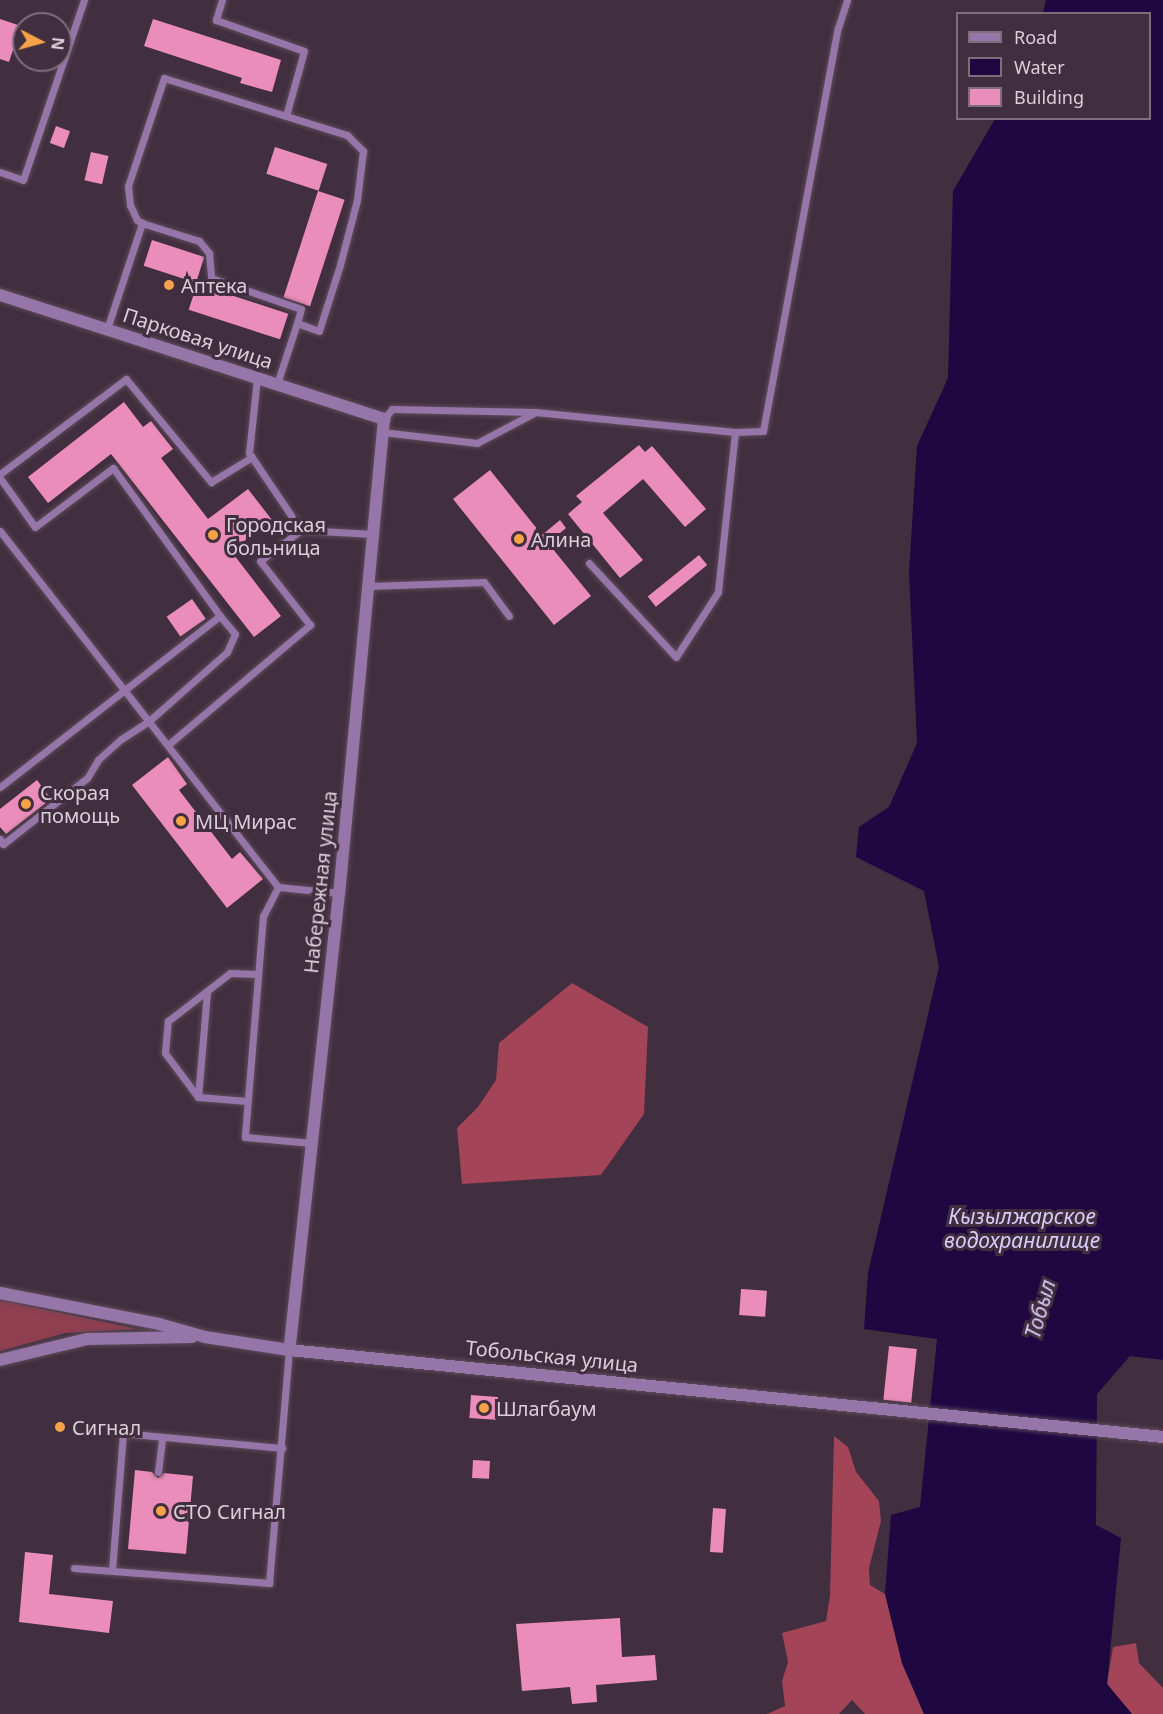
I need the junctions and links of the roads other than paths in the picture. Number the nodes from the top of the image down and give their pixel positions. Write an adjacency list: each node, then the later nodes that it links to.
1 (84, 0): 5 (lane)
2 (222, 0): 4 (lane)
3 (847, 0): 15 (lane)
4 (285, 116): 6 (lane); 8 (lane)
5 (0, 172)
6 (142, 223): 8 (lane); 9 (lane)
7 (0, 295): 9 (street, Парковая улица)
8 (297, 323): 11 (lane)
9 (107, 329): 10 (street, Парковая улица)
10 (257, 378): 11 (street, Парковая улица); 16 (lane)
11 (277, 384): 13 (street, Парковая улица)
12 (535, 412): 13 (lane); 14 (lane); 15 (lane)
13 (384, 418): 14 (street, Набережная улица)
14 (382, 432): 20 (street, Набережная улица)
15 (735, 432): 21 (lane)
16 (252, 458): 17 (lane); 18 (lane)
17 (0, 476): 23 (lane)
18 (301, 530): 20 (lane); 27 (lane)
19 (0, 531): 25 (lane)
20 (374, 534): 22 (street, Набережная улица)
21 (589, 563)
22 (369, 586): 24 (lane); 31 (street, Набережная улица)
23 (220, 616): 25 (lane); 26 (lane)
24 (510, 616)
25 (123, 690): 26 (lane); 28 (lane)
26 (149, 721): 27 (lane); 29 (lane)
27 (169, 744): 30 (lane)
28 (0, 787)
29 (0, 839)
30 (278, 887): 31 (lane); 32 (lane)
31 (339, 893): 36 (street, Набережная улица)
32 (257, 974): 33 (lane); 35 (lane)
33 (207, 991): 34 (lane); 34 (lane)
34 (198, 1097): 35 (lane)
35 (248, 1101): 36 (lane)
36 (312, 1143): 39 (street, Набережная улица)
37 (0, 1293): 38 (street)
38 (205, 1337): 39 (street, Тобольская улица); 40 (street)
39 (290, 1350): 42 (street, Тобольская улица); 43 (lane)
40 (0, 1360)
41 (162, 1437): 43 (lane); 44 (lane); 46 (lane)
42 (1163, 1437)
43 (282, 1448): 46 (lane)
44 (158, 1473)
45 (74, 1568): 46 (lane)
46 (112, 1570)

